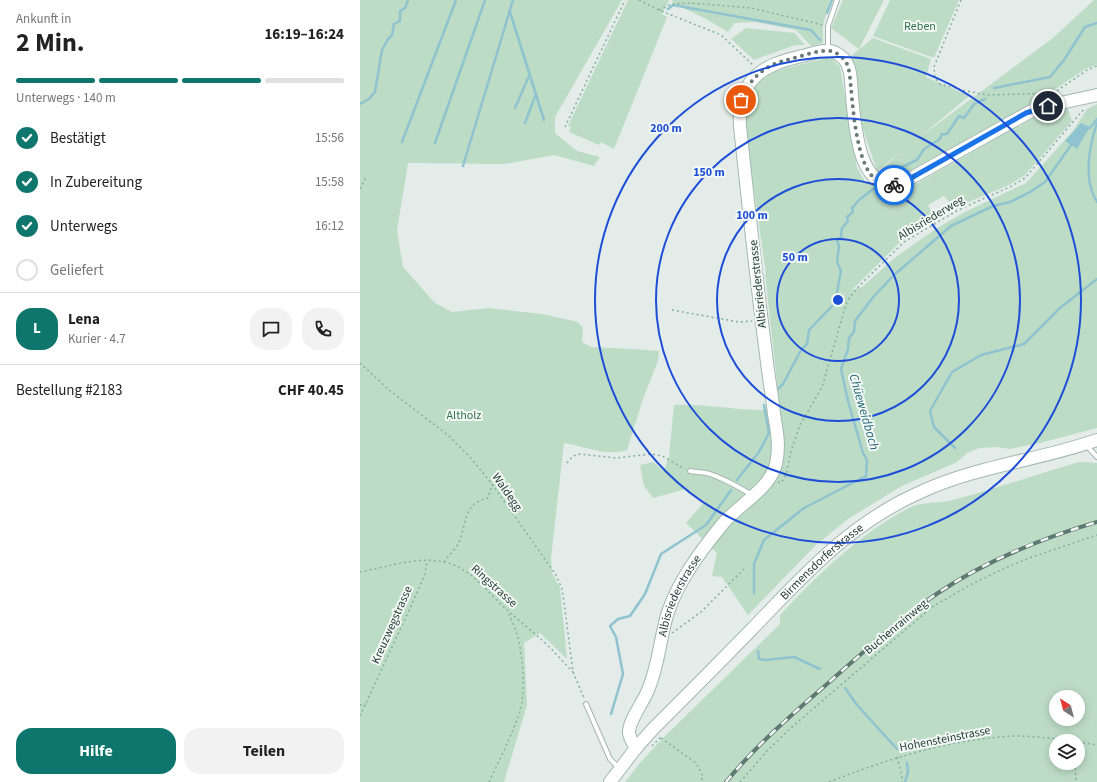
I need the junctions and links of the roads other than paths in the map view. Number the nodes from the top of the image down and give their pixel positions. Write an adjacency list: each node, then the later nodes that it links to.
1 (836, 0): 2 (lane)
2 (828, 51): 3 (main road); 7 (main road, Albisriederstrasse)
3 (1093, 96)
4 (1092, 442): 5 (lane); 9 (main road, Birmensdorferstrasse)
5 (1097, 457)
6 (690, 471): 7 (lane)
7 (753, 496): 9 (main road, Albisriederstrasse)
8 (586, 704): 10 (lane)
9 (636, 748): 10 (main road, Birmensdorferstrasse)
10 (620, 769): 11 (main road, Birmensdorferstrasse)
11 (610, 782)

